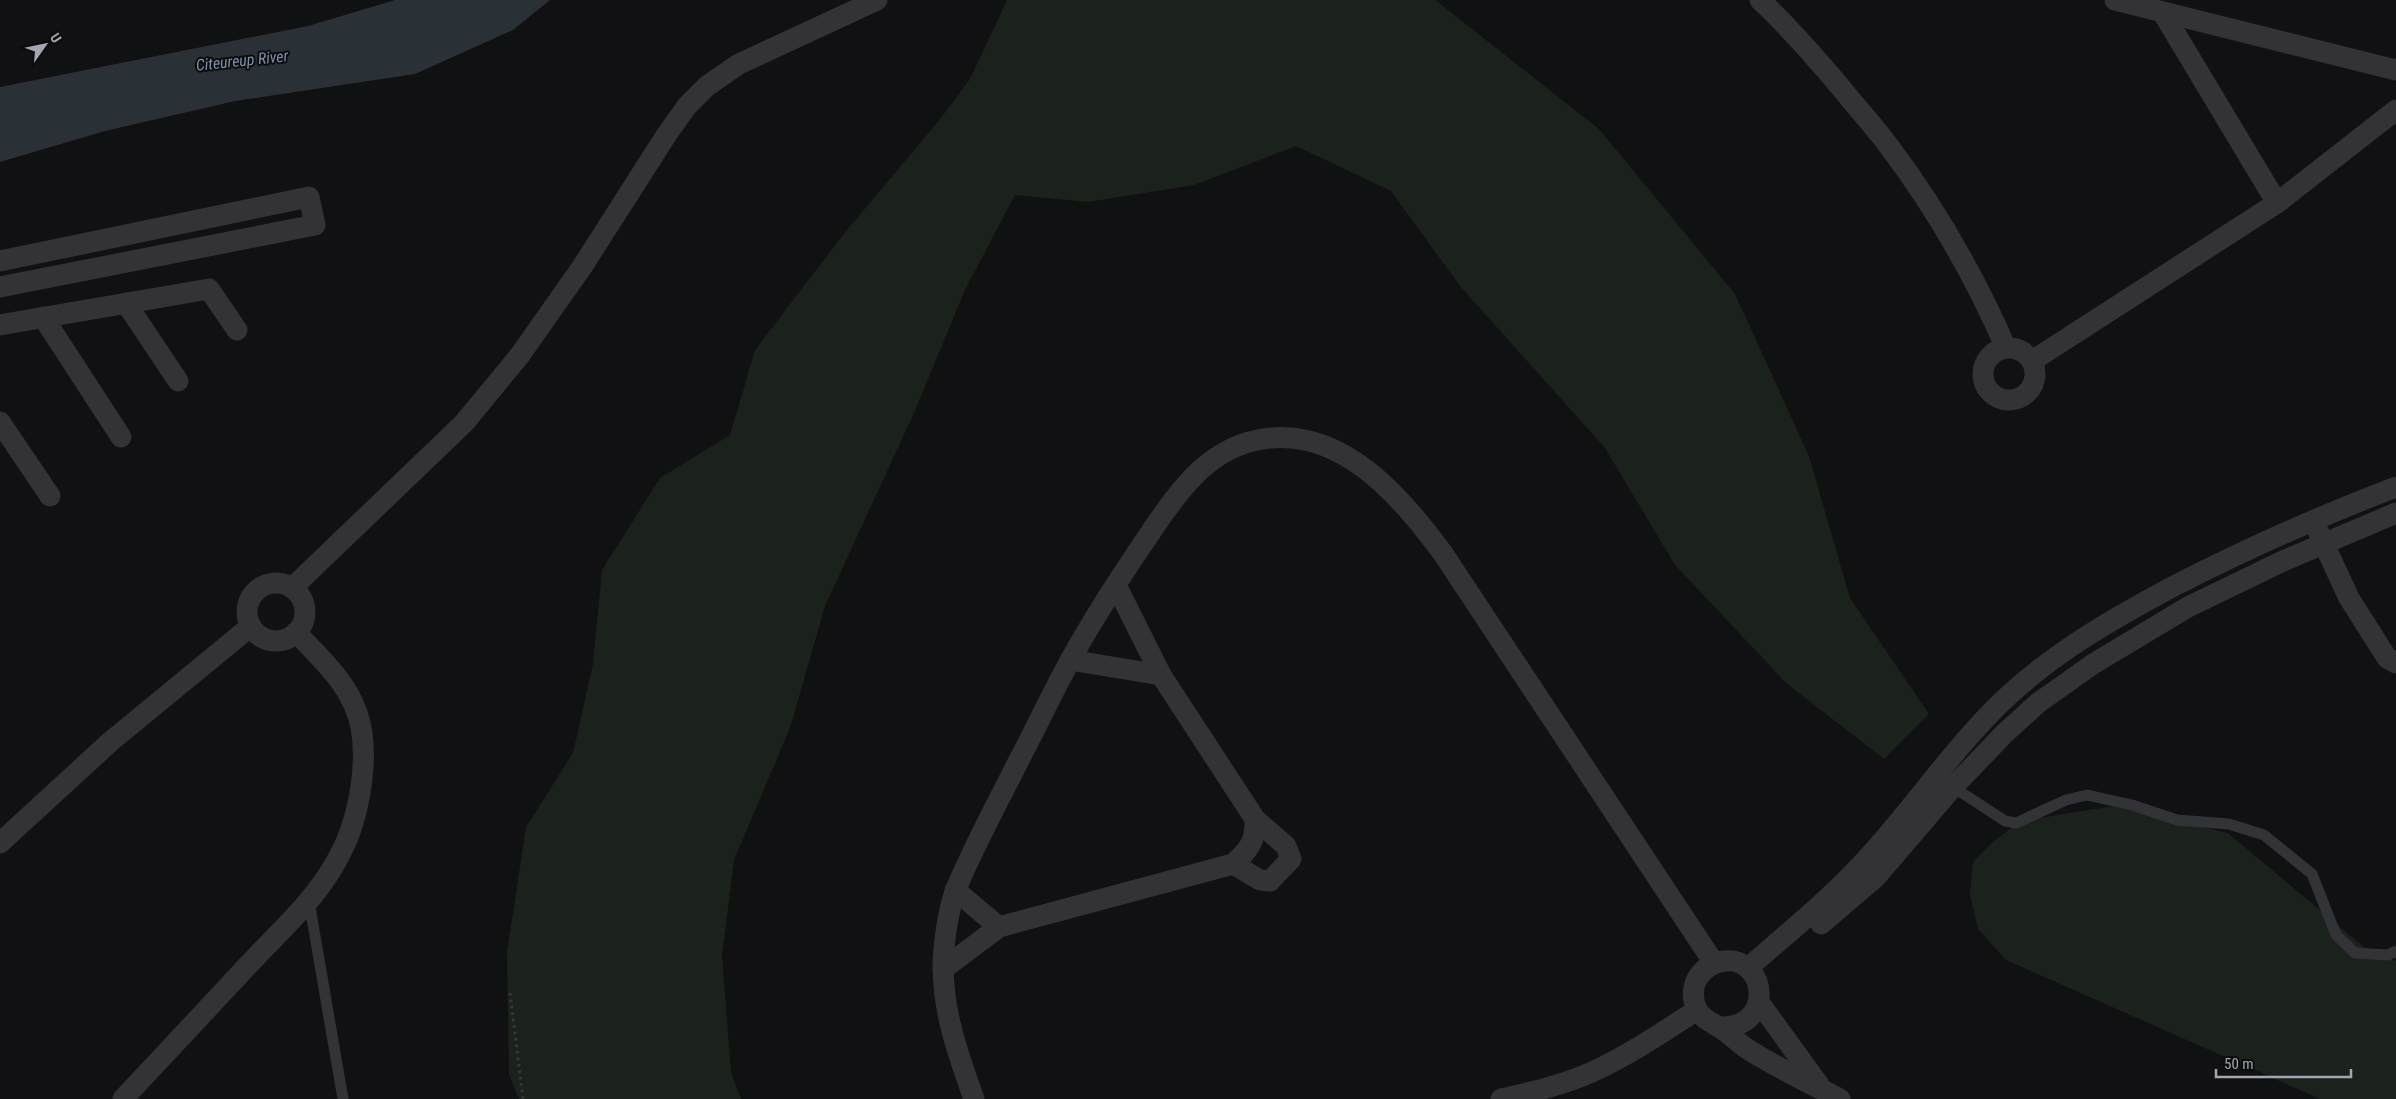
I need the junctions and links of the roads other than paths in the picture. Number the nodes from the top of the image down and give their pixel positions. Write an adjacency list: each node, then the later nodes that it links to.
1 (877, 0): 26 (street)
2 (1760, 0): 4 (street)
3 (2115, 0): 5 (street)
4 (1784, 9): 15 (street)
5 (2163, 14): 6 (street); 8 (street)
6 (2396, 70)
7 (2396, 110): 8 (street)
8 (2277, 203): 16 (street)
9 (0, 261): 10 (street)
10 (0, 287)
11 (126, 303): 12 (street); 14 (street); 17 (street)
12 (43, 317): 13 (street); 19 (street)
13 (0, 324)
14 (237, 330)
15 (2006, 348): 16 (street); 16 (street)
16 (2032, 361)
17 (178, 381)
18 (0, 422): 21 (street)
19 (121, 437)
20 (2396, 487): 23 (street)
21 (50, 496)
22 (2396, 512): 24 (street)
23 (2313, 520): 24 (street); 42 (street)
24 (2323, 544): 30 (street); 32 (street)
25 (1116, 585): 29 (street); 31 (street); 40 (street)
26 (292, 588): 27 (street); 28 (street)
27 (251, 626): 28 (street); 34 (street)
28 (296, 632): 37 (street)
29 (1070, 660): 31 (street); 36 (street)
30 (2396, 663)
31 (1161, 674): 33 (street)
32 (1952, 787): 39 (lane); 42 (street)
33 (1256, 819): 35 (street); 35 (street)
34 (0, 843)
35 (1233, 864): 38 (street)
36 (955, 890): 38 (street); 41 (street)
37 (309, 901): 47 (street); 48 (lane)
38 (999, 927): 41 (street)
39 (2396, 951)
40 (1714, 963): 42 (street); 44 (street)
41 (943, 969): 49 (street)
42 (1752, 974): 43 (street)
43 (1759, 1002): 45 (street); 46 (street)
44 (1698, 1010): 45 (street); 50 (street)
45 (1719, 1027): 46 (street)
46 (1831, 1094)
47 (123, 1099)
48 (343, 1099)
49 (974, 1099)
50 (1501, 1099)

